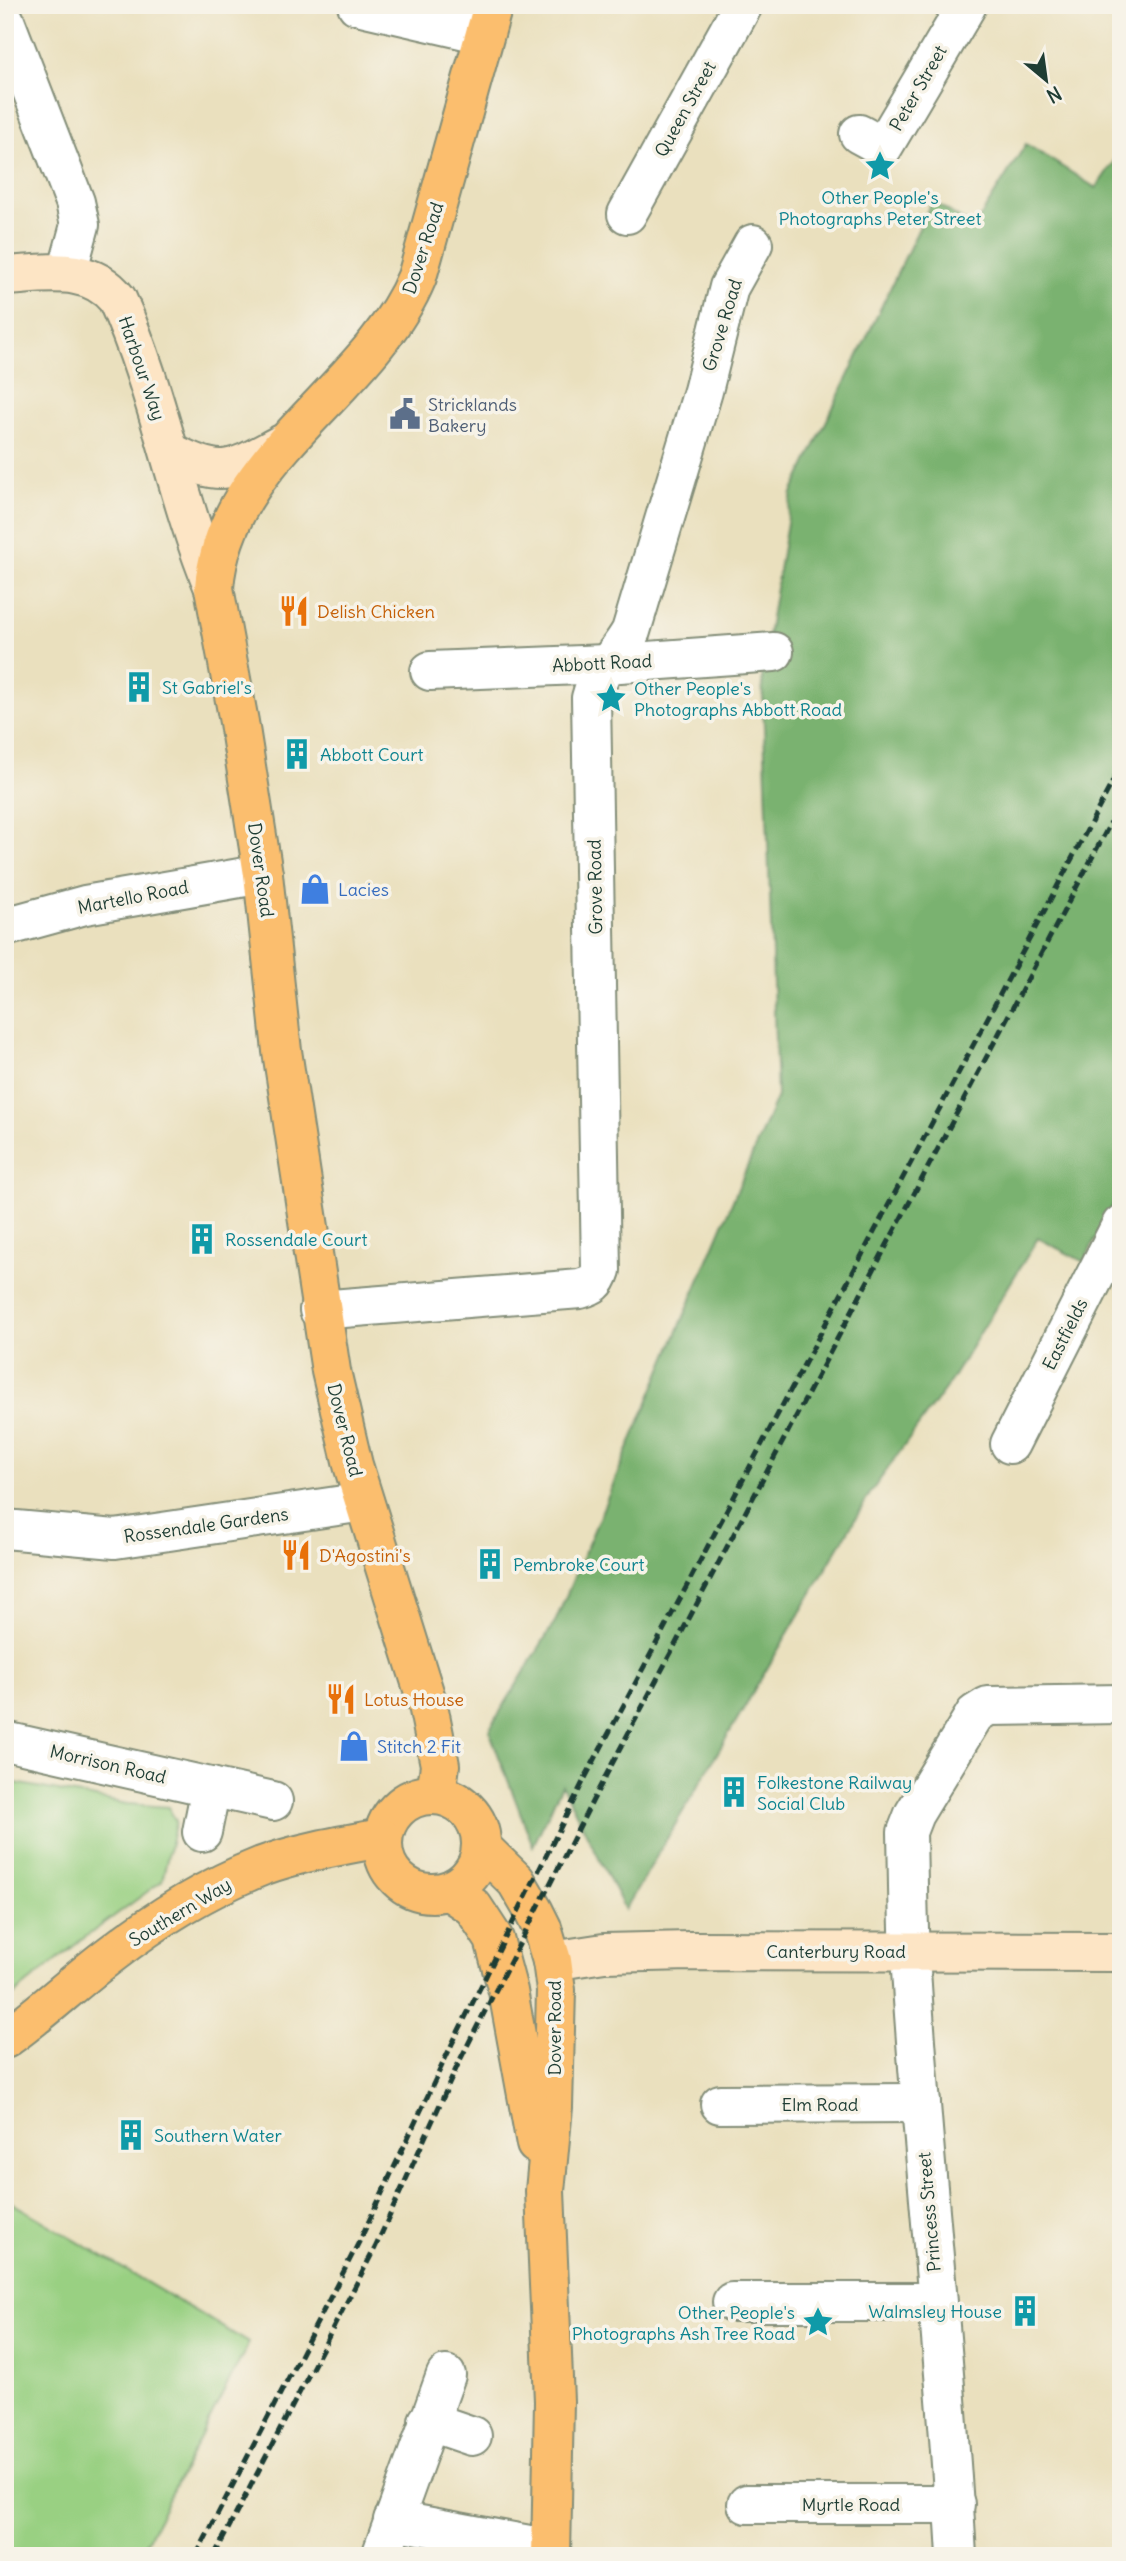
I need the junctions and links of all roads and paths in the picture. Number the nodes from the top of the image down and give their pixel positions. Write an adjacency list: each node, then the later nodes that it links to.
1 (357, 5): 4 (street)
2 (743, 5): 7 (street, Queen Street)
3 (967, 5): 6 (street, Peter Street)
4 (488, 20): 11 (main road, Dover Road)
5 (5, 22): 9 (street)
6 (859, 134)
7 (627, 214)
8 (752, 244): 15 (street, Grove Road)
9 (67, 273): 10 (street, Harbour Way); 12 (street, Harbour Way)
10 (5, 276)
11 (282, 444): 12 (street); 13 (main road, Dover Road)
12 (172, 453): 13 (street, Harbour Way)
13 (214, 587): 17 (main road, Dover Road)
14 (774, 652): 15 (street, Abbott Road)
15 (606, 664): 16 (street, Abbott Road); 20 (street, Grove Road)
16 (429, 671)
17 (263, 874): 18 (street, Martello Road); 20 (main road, Dover Road)
18 (5, 926)
19 (1117, 1239): 21 (street, Eastfields)
20 (320, 1310): 22 (main road, Dover Road)
21 (1010, 1444)
22 (364, 1502): 23 (street, Rossendale Gardens); 27 (main road, Dover Road)
23 (5, 1529)
24 (1121, 1704): 33 (street, Princess Street)
25 (5, 1741): 26 (street, Morrison Road)
26 (211, 1787): 28 (street, Morrison Road); 29 (street)
27 (436, 1795): 30 (main road); 31 (main road)
28 (273, 1801)
29 (202, 1832)
30 (382, 1838): 32 (main road); 36 (main road, Southern Way)
31 (481, 1846): 32 (main road); 35 (main road, Dover Road)
32 (449, 1891): 39 (main road, Dover Road)
33 (910, 1952): 34 (street, Canterbury Road); 35 (street, Canterbury Road); 37 (street, Princess Street)
34 (1121, 1952)
35 (552, 1961): 39 (main road, Dover Road)
36 (5, 2039)
37 (921, 2103): 38 (street, Elm Road); 41 (street, Princess Street)
38 (719, 2104)
39 (545, 2191): 48 (main road, Dover Road)
40 (732, 2302): 41 (street)
41 (936, 2302): 46 (street, Princess Street)
42 (446, 2375): 43 (street)
43 (429, 2421): 44 (street); 47 (street)
44 (472, 2436)
45 (747, 2504): 46 (street, Myrtle Road)
46 (955, 2504): 50 (street, Princess Street)
47 (393, 2520): 48 (street); 49 (street)
48 (551, 2552)
49 (381, 2556)
50 (957, 2556)

